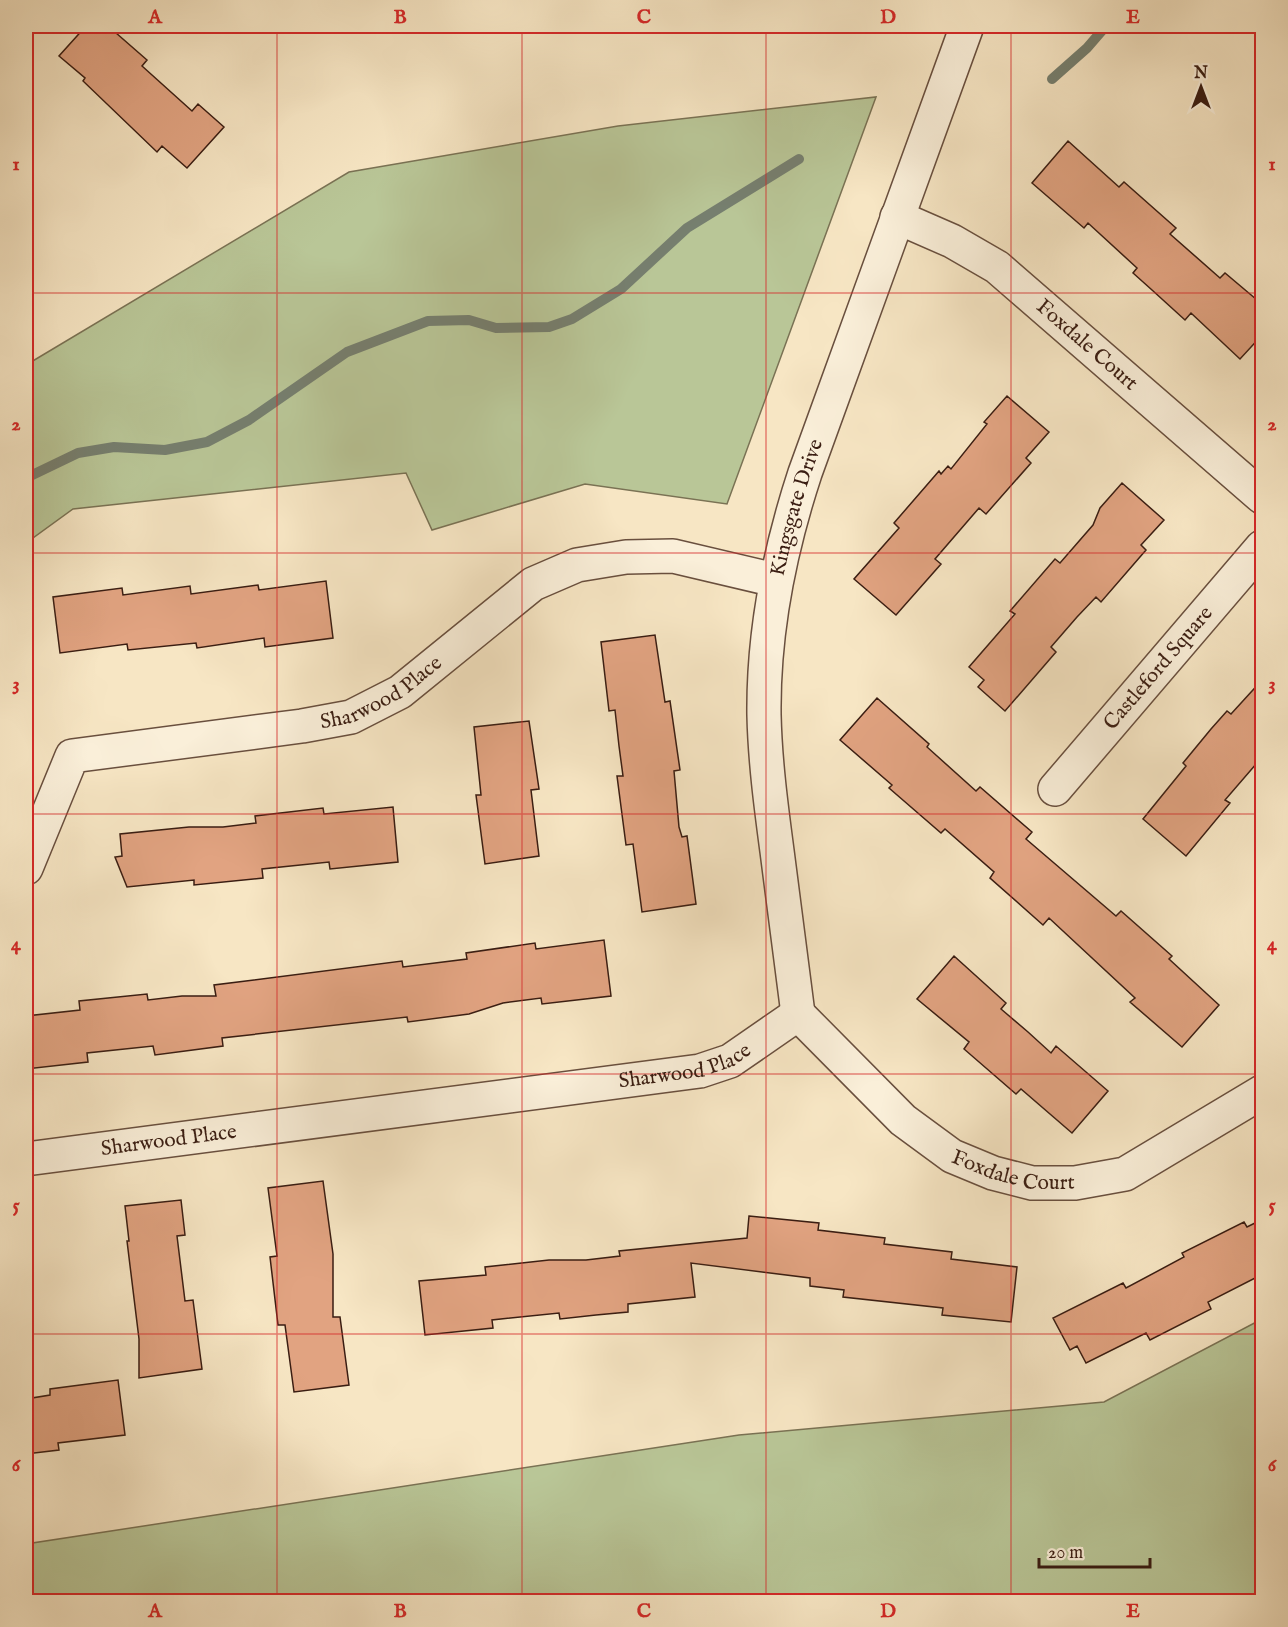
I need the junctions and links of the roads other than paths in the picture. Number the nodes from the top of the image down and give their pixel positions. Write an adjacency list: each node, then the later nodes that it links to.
1 (968, 26): 2 (street, Kingsgate Drive)
2 (897, 217): 3 (street, Foxdale Court); 5 (street, Kingsgate Drive)
3 (1263, 497)
4 (1263, 547): 6 (street, Castleford Square)
5 (775, 580): 7 (street, Sharwood Place); 8 (street, Kingsgate Drive)
6 (1054, 789)
7 (26, 868)
8 (798, 1014): 9 (street, Foxdale Court); 10 (street, Sharwood Place)
9 (1263, 1092)
10 (26, 1159)

